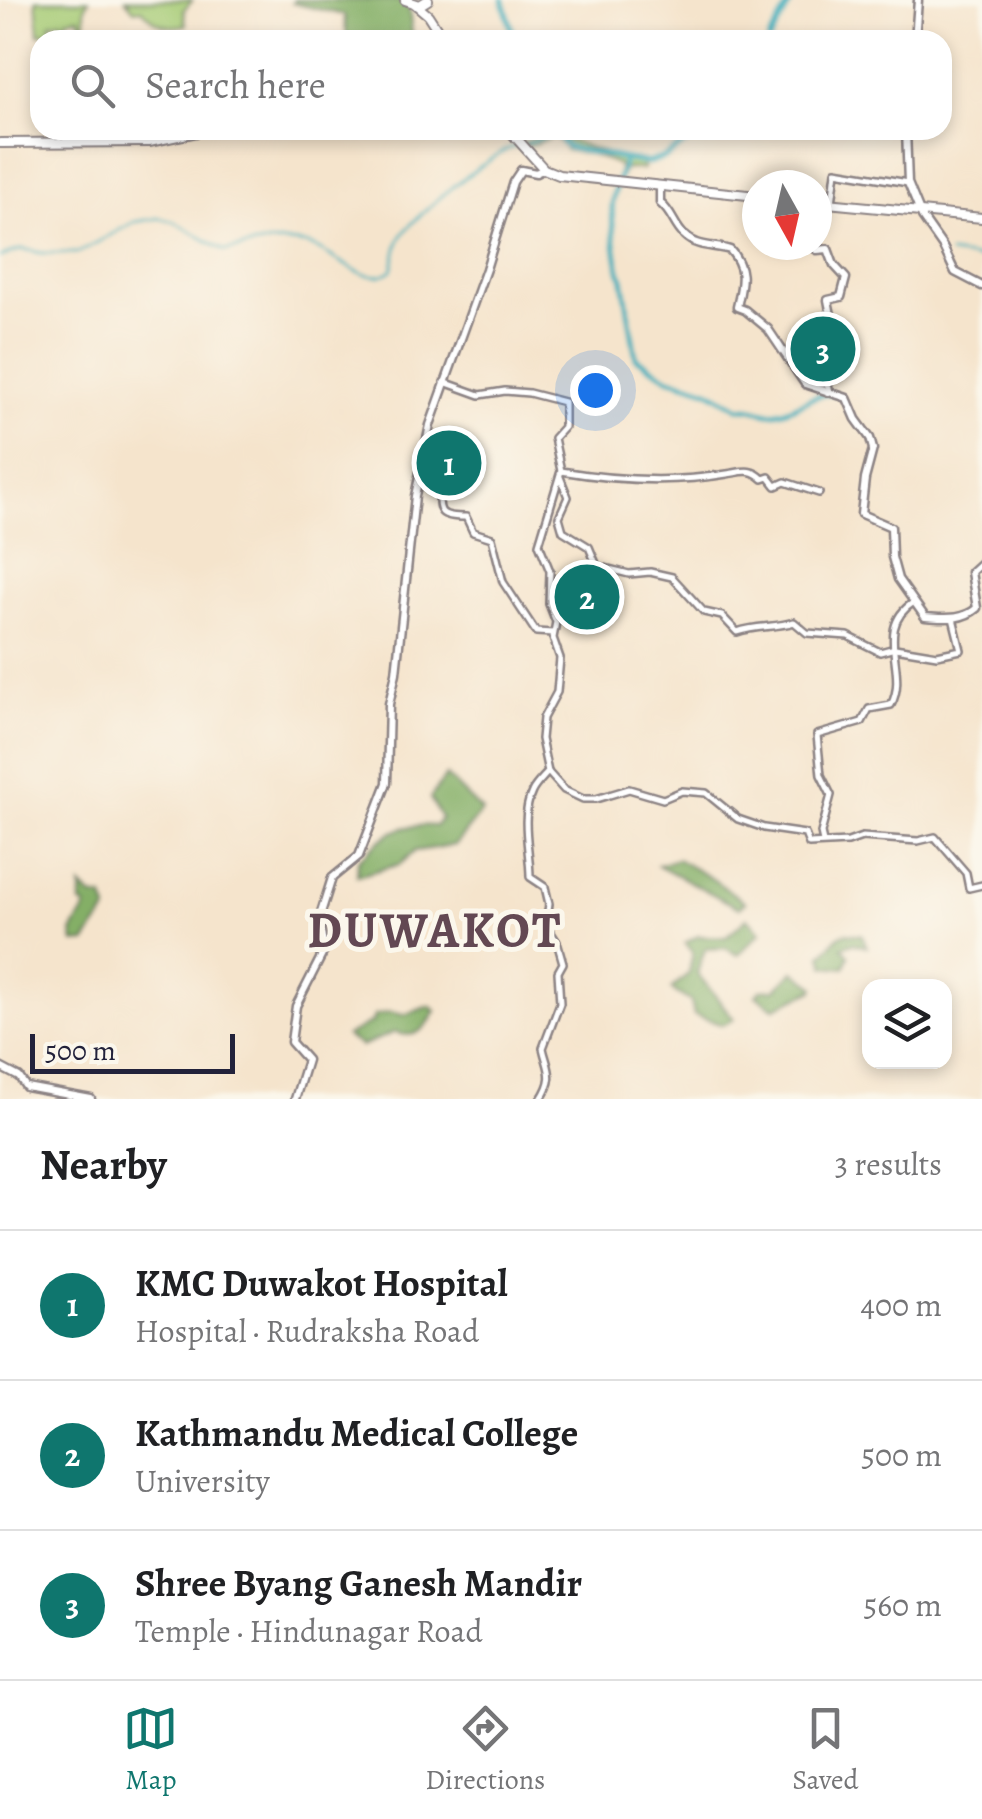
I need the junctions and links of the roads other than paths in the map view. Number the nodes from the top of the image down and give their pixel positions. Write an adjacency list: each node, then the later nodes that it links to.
1 (405, 0): 3 (main road)
2 (918, 0): 5 (main road)
3 (425, 3): 4 (main road)
4 (438, 30)
5 (916, 30)
6 (159, 140): 9 (main road)
7 (516, 140): 10 (main road)
8 (906, 140): 11 (main road)
9 (0, 143)
10 (544, 169): 12 (main road); 19 (main road)
11 (908, 183): 14 (street); 15 (main road)
12 (660, 187): 13 (main road); 20 (main road)
13 (742, 195)
14 (832, 203): 15 (main road)
15 (920, 212): 16 (main road); 18 (main road)
16 (982, 218)
17 (832, 259): 20 (main road)
18 (982, 286)
19 (444, 382): 21 (main road); 22 (street)
20 (829, 392): 25 (main road)
21 (420, 474): 27 (street); 34 (main road)
22 (561, 474): 23 (street); 27 (street); 28 (street)
23 (820, 493)
24 (982, 562): 26 (main road)
25 (914, 602): 26 (main road); 28 (street)
26 (953, 618): 28 (street)
27 (554, 633): 29 (street)
28 (891, 646): 30 (street)
29 (548, 772): 30 (street); 35 (street)
30 (823, 842): 31 (street)
31 (982, 885)
32 (0, 1067): 33 (main road)
33 (91, 1099)
34 (295, 1099)
35 (542, 1099)

